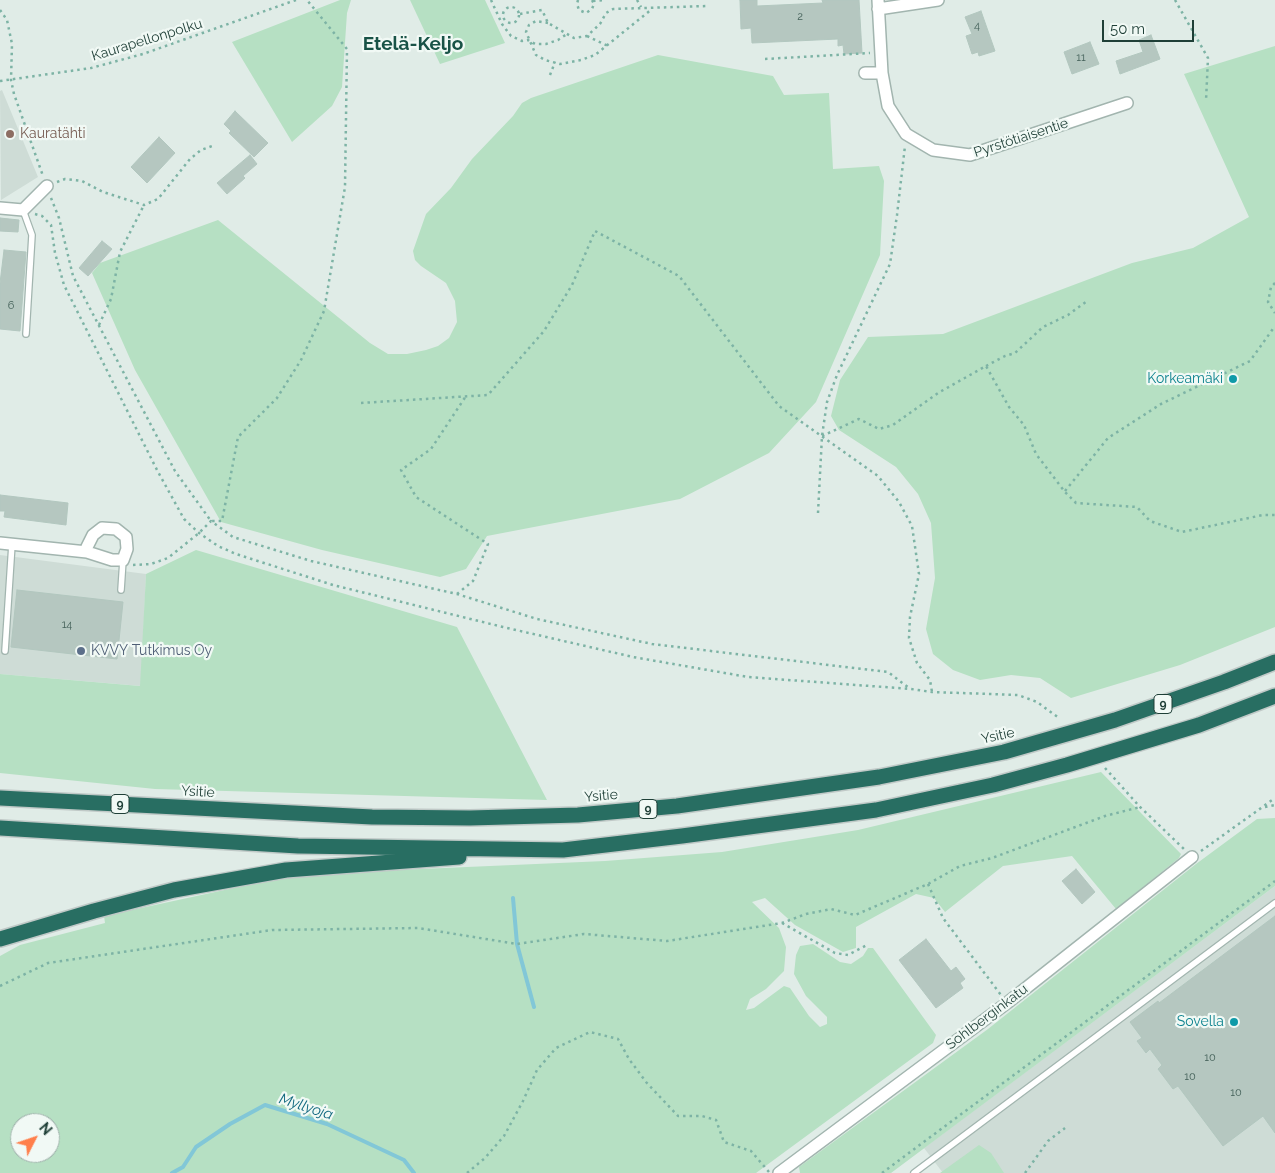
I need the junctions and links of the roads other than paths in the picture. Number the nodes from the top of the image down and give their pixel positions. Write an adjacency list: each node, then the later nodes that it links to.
1 (938, 0): 2 (street)
2 (878, 5): 4 (street, Pyrstötiaisentie)
3 (865, 73): 4 (street)
4 (882, 73): 5 (street, Pyrstötiaisentie)
5 (1127, 103)
6 (47, 186): 8 (street)
7 (0, 208): 8 (street)
8 (23, 210): 9 (lane)
9 (26, 334)
10 (6, 544): 11 (street); 14 (lane)
11 (87, 552): 12 (street); 12 (street)
12 (123, 560): 13 (lane)
13 (121, 590)
14 (5, 651)
15 (1275, 662): 17 (highway, Ysitie / 9)
16 (1275, 696): 19 (highway, 9)
17 (0, 798)
18 (0, 828): 19 (highway, 9)
19 (563, 850): 22 (highway)
20 (1192, 857): 23 (street, Sohlberginkatu)
21 (1275, 903): 24 (lane)
22 (0, 939)
23 (784, 1171)
24 (914, 1173)

